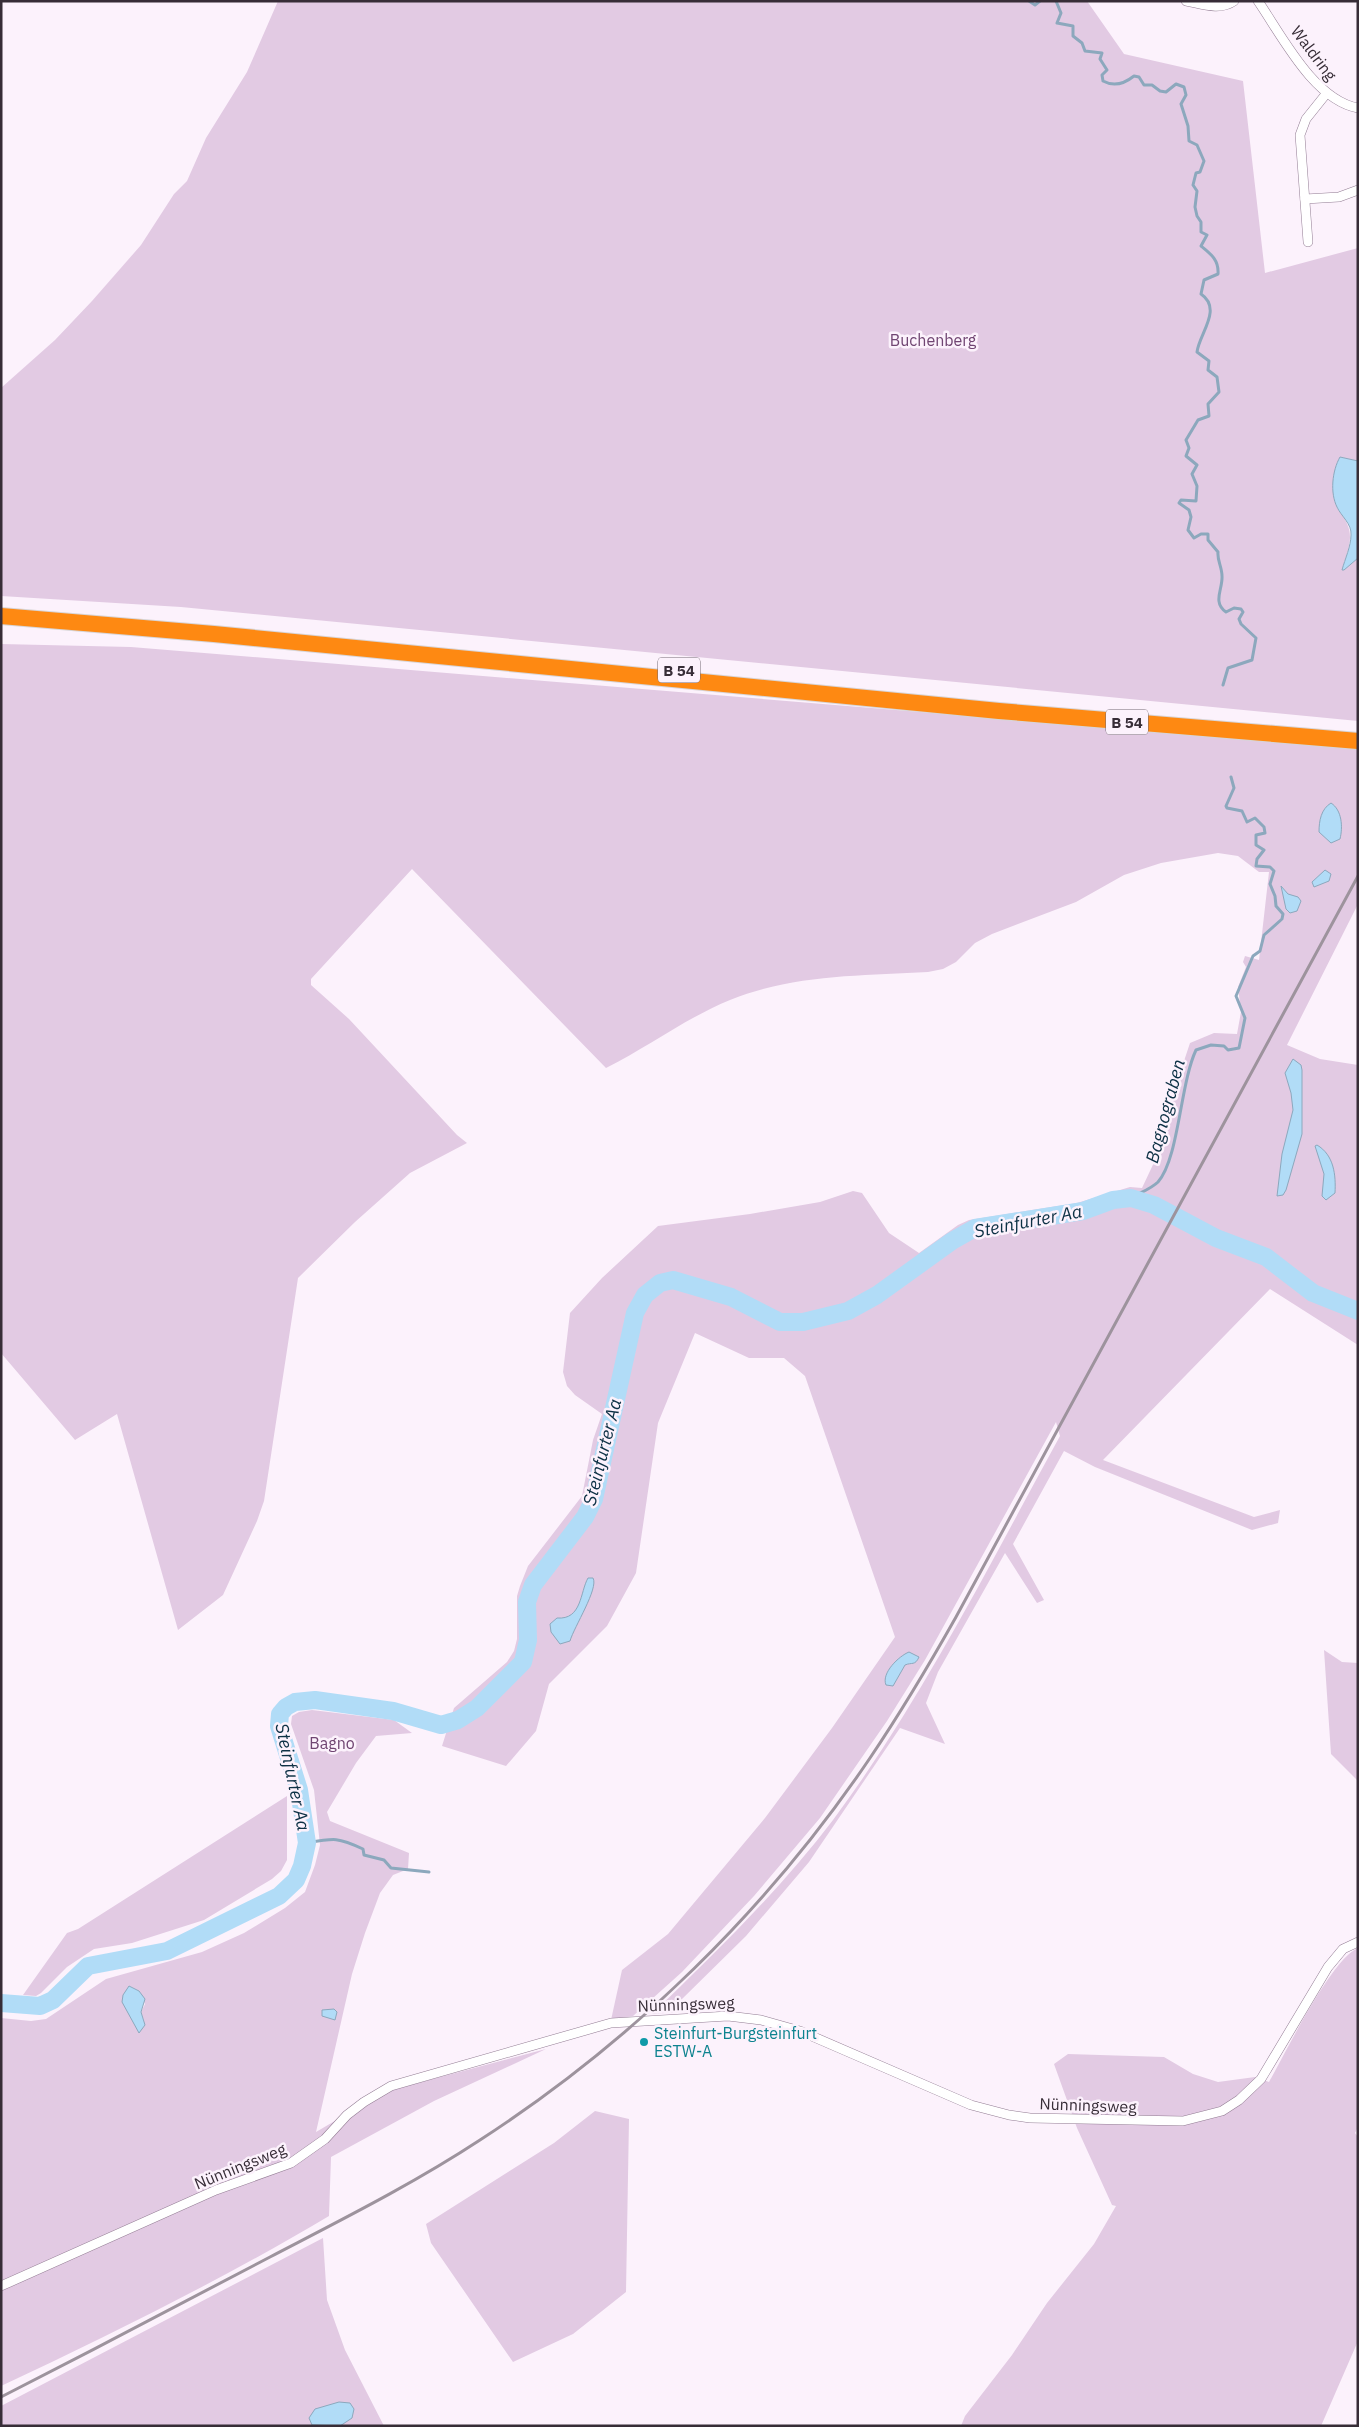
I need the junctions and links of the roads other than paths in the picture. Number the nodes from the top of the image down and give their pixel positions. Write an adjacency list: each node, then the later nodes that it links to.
1 (1186, 1): 2 (street)
2 (1234, 1)
3 (1258, 1): 4 (street, Waldring)
4 (1326, 94): 5 (street, Waldring); 7 (street)
5 (1358, 108)
6 (1358, 190): 7 (street)
7 (1305, 199): 8 (street)
8 (1308, 242)
9 (1, 607): 11 (highway, B 54)
10 (1, 616): 12 (highway, B 54)
11 (1358, 731)
12 (1358, 742)
13 (1358, 1942): 14 (street, Nünningsweg)
14 (1, 2286)

